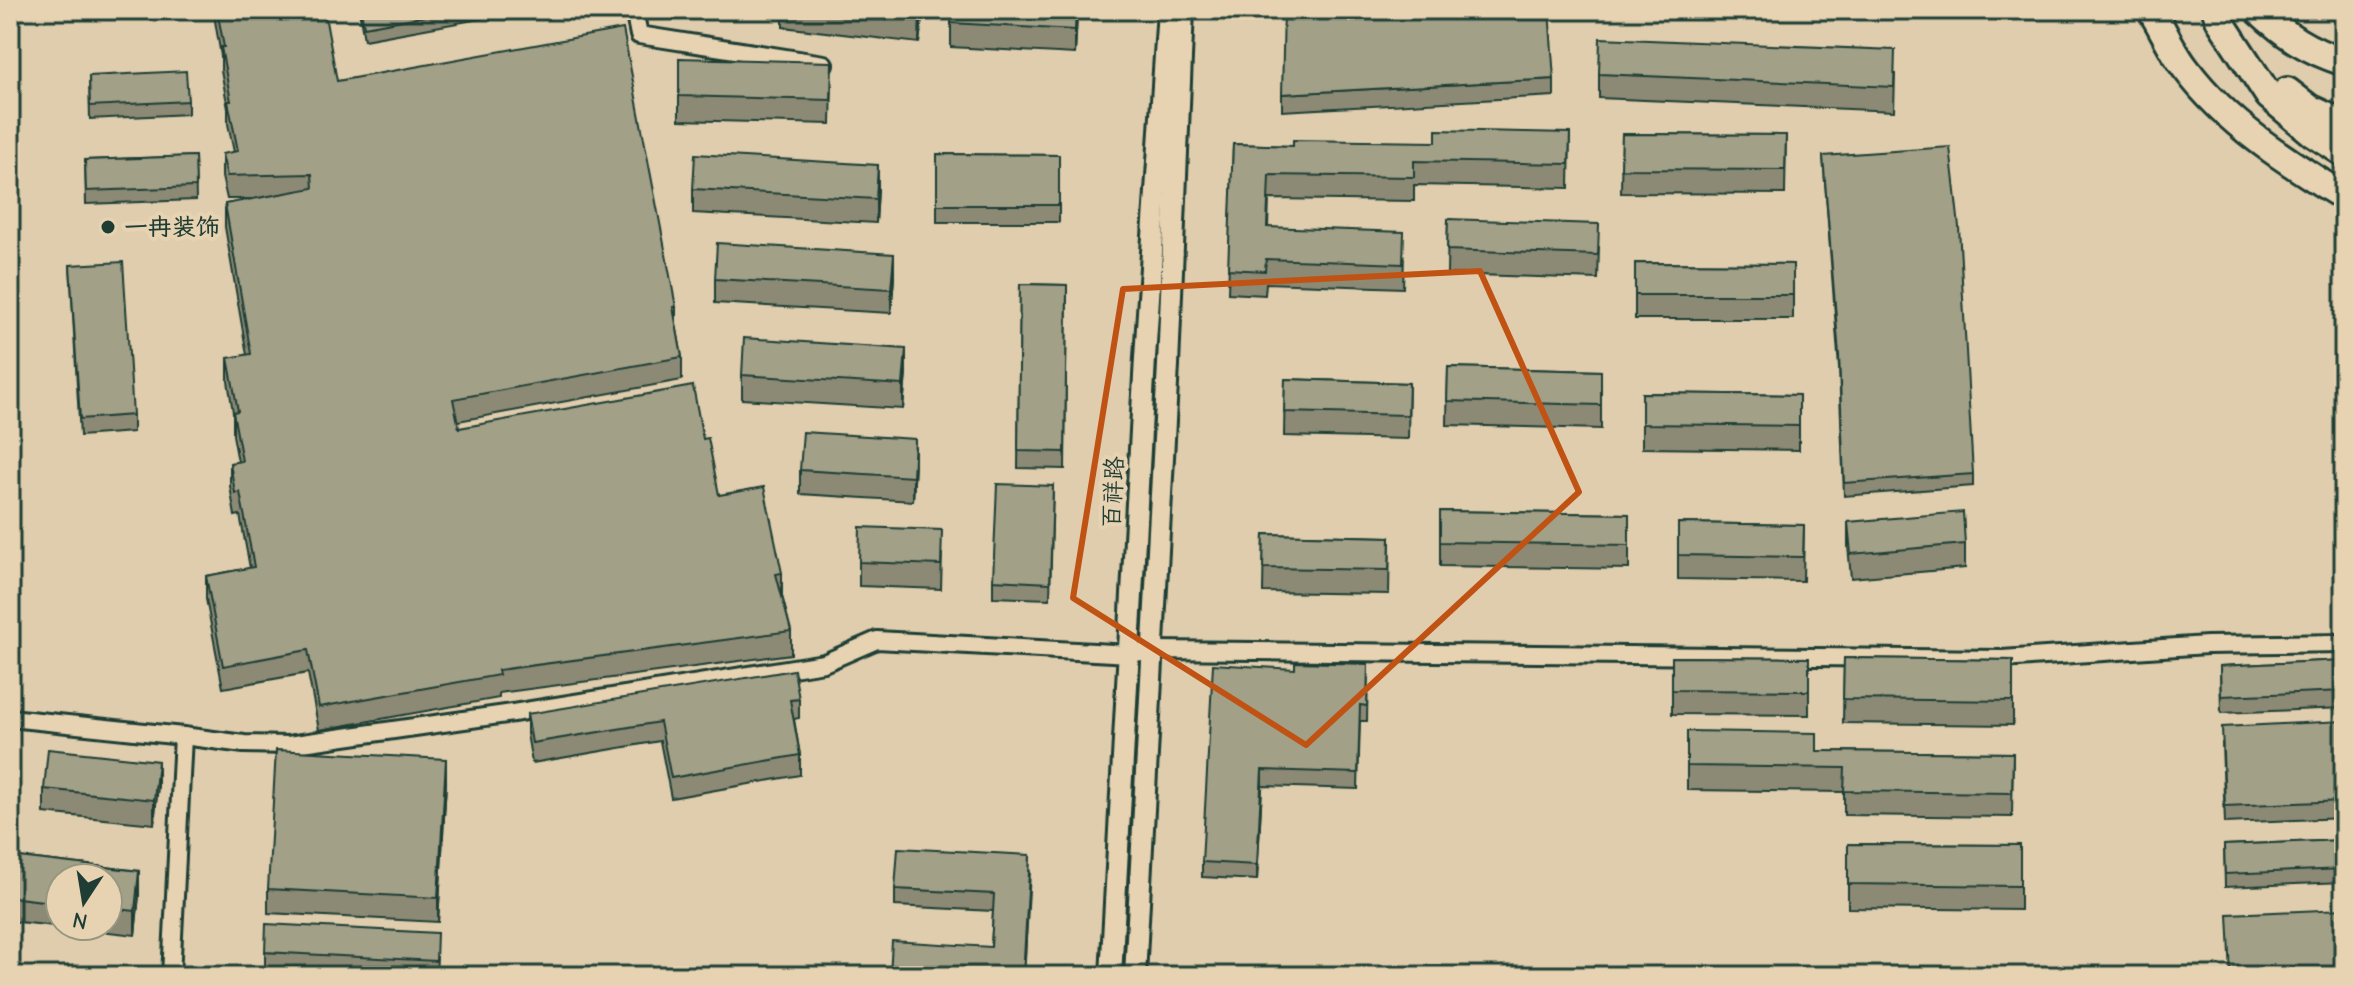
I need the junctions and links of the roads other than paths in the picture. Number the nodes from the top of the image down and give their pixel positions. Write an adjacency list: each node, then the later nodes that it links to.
1 (634, 10): 9 (street)
2 (1168, 10): 15 (street, 百祥路)
3 (1183, 10): 14 (street, 百祥路)
4 (2151, 10): 12 (highway)
5 (2207, 10): 10 (highway)
6 (2216, 10): 11 (highway)
7 (2258, 10): 8 (highway)
8 (2344, 62)
9 (824, 64)
10 (2344, 124)
11 (2344, 153)
12 (2344, 197)
13 (2344, 643): 14 (street)
14 (1152, 650): 15 (street); 20 (street, 百祥路)
15 (1131, 654): 17 (street); 19 (street, 百祥路)
16 (10, 718): 17 (street)
17 (183, 736): 18 (street)
18 (171, 976)
19 (1111, 976)
20 (1135, 976)

